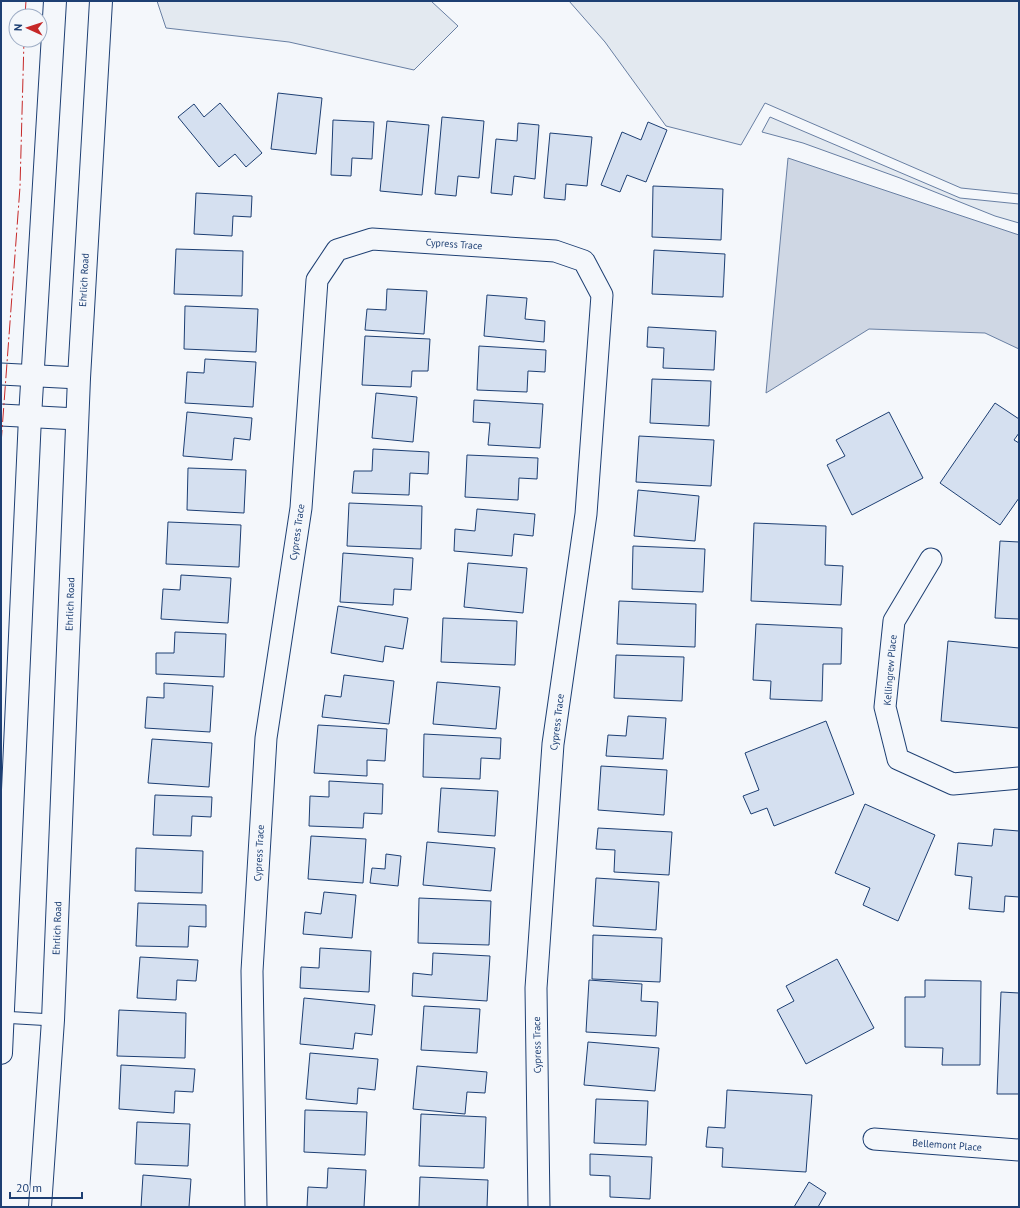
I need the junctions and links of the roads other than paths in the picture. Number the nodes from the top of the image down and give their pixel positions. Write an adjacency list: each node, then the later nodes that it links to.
1 (55, 1): 4 (main road)
2 (101, 1): 5 (main road, Ehrlich Road)
3 (1, 374): 4 (street)
4 (32, 375): 5 (street); 7 (main road)
5 (79, 378): 8 (main road, Ehrlich Road)
6 (1, 415): 7 (street)
7 (30, 416): 8 (street); 11 (main road)
8 (77, 419): 13 (main road, Ehrlich Road)
9 (931, 559): 10 (street, Kellingrew Place)
10 (1019, 778)
11 (3, 970): 12 (main road)
12 (2, 1017): 13 (lane); 14 (main road)
13 (53, 1020): 17 (main road, Ehrlich Road)
14 (1, 1053)
15 (874, 1139): 16 (street, Bellemont Place)
16 (1019, 1150)
17 (40, 1207)
18 (256, 1207): 19 (street, Cypress Trace)
19 (539, 1207)

